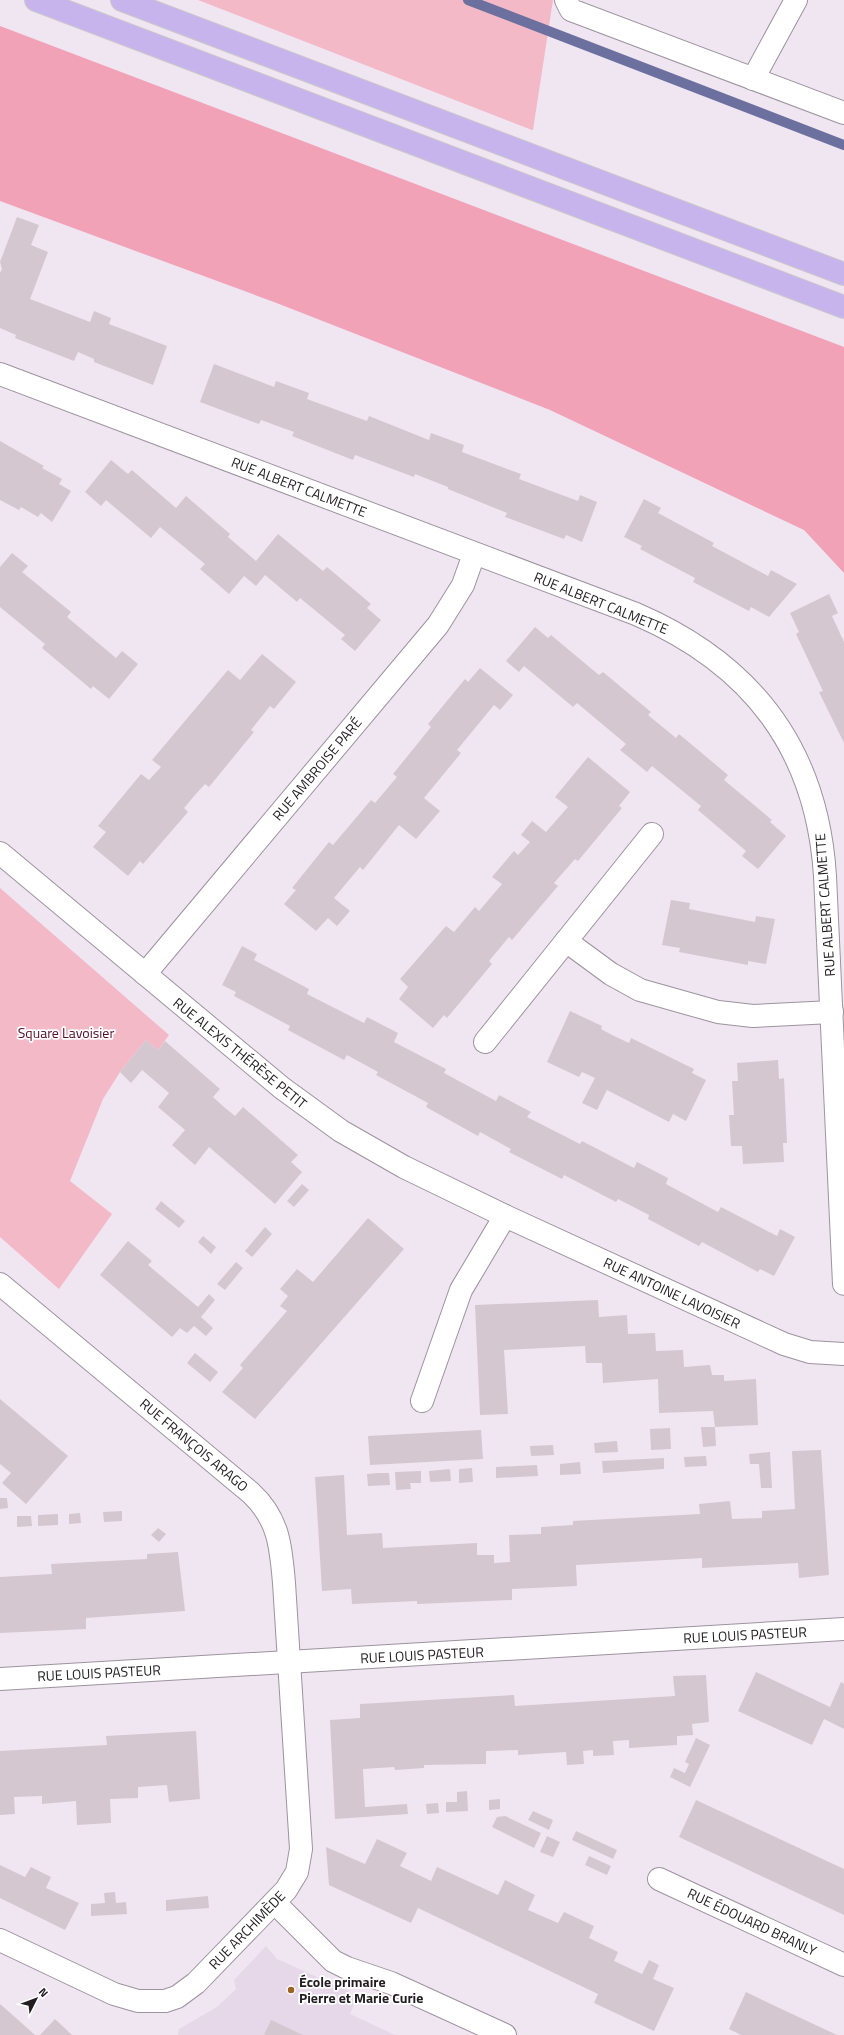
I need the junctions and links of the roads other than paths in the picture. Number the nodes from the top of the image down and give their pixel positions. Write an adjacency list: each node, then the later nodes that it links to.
1 (36, 0): 8 (main road)
2 (122, 0): 7 (main road)
3 (566, 0): 5 (street)
4 (796, 0): 5 (street)
5 (753, 79): 6 (street)
6 (844, 113)
7 (844, 274)
8 (844, 307)
9 (0, 374): 10 (street, RUE ALBERT CALMETTE)
10 (474, 554): 14 (street, RUE AMBROISE PARÉ); 15 (street, RUE ALBERT CALMETTE)
11 (652, 834): 13 (street)
12 (0, 853): 14 (street, RUE ALEXIS THÉRÈSE PETIT)
13 (566, 941): 15 (street); 16 (street)
14 (145, 974): 18 (street, RUE ALEXIS THÉRÈSE PETIT)
15 (832, 1012): 17 (street, RUE ALBERT CALMETTE)
16 (485, 1042)
17 (839, 1087): 20 (street, RUE ALBERT CALMETTE)
18 (505, 1216): 21 (street, RUE ANTOINE LAVOISIER); 22 (street)
19 (0, 1284): 24 (street, RUE FRANÇOIS ARAGO)
20 (844, 1284)
21 (844, 1354)
22 (422, 1401)
23 (844, 1629): 24 (street, RUE LOUIS PASTEUR)
24 (289, 1662): 25 (street, RUE LOUIS PASTEUR); 27 (street, RUE ARCHIMÈDE)
25 (0, 1679)
26 (659, 1879): 29 (street, RUE ÉDOUARD BRANLY)
27 (274, 1903): 28 (street, RUE ARCHIMÈDE); 30 (street)
28 (0, 1940)
29 (844, 1965)
30 (505, 2035)

